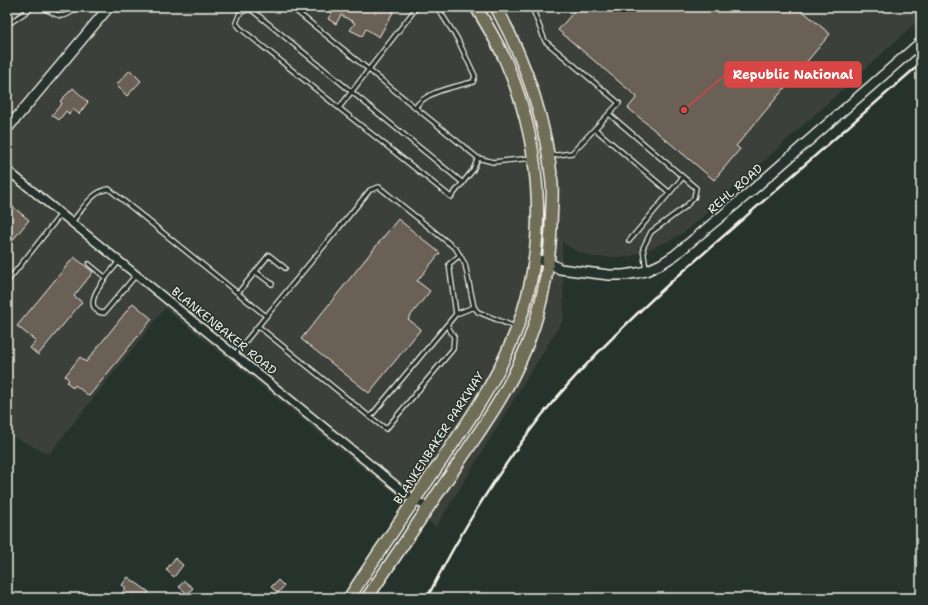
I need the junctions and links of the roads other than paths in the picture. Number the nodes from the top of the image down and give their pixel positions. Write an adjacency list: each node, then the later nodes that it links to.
1 (33, 7): 11 (lane)
2 (42, 7): 3 (lane)
3 (76, 7)
4 (109, 7): 18 (street)
5 (291, 7): 13 (lane)
6 (417, 7): 13 (lane)
7 (437, 7): 16 (lane)
8 (476, 7): 22 (main road, BLANKENBAKER PARKWAY)
9 (496, 7): 20 (main road)
10 (532, 7): 17 (lane)
11 (7, 24)
12 (921, 42): 36 (street, REHL ROAD)
13 (368, 70): 14 (lane); 16 (lane)
14 (352, 92): 15 (lane); 15 (lane); 25 (lane)
15 (339, 108): 25 (lane)
16 (415, 108): 21 (lane)
17 (609, 114): 19 (lane); 24 (lane)
18 (7, 129)
19 (595, 129): 20 (lane); 26 (lane)
20 (548, 156): 33 (main road)
21 (478, 158): 22 (lane); 25 (lane)
22 (533, 158): 31 (main road, BLANKENBAKER PARKWAY)
23 (7, 170): 27 (street, BLANKENBAKER ROAD)
24 (683, 177): 26 (lane); 36 (lane)
25 (463, 183)
26 (670, 193): 29 (lane)
27 (61, 214): 28 (street, BLANKENBAKER ROAD); 40 (lane)
28 (71, 222): 32 (street, BLANKENBAKER ROAD); 42 (lane)
29 (630, 241)
30 (460, 255): 43 (lane); 44 (lane); 45 (lane)
31 (534, 259): 33 (street, REHL ROAD); 48 (main road, BLANKENBAKER PARKWAY)
32 (120, 261): 38 (street, BLANKENBAKER ROAD); 39 (lane)
33 (548, 262): 36 (street, REHL ROAD); 52 (main road)
34 (89, 264): 39 (lane)
35 (285, 268): 37 (lane)
36 (646, 271)
37 (256, 272): 41 (lane); 42 (lane)
38 (136, 275): 39 (lane); 49 (street, BLANKENBAKER ROAD)
39 (106, 278)
40 (7, 282)
41 (272, 284)
42 (238, 293): 45 (lane)
43 (474, 307): 44 (lane); 48 (lane)
44 (456, 314): 46 (lane)
45 (266, 316): 47 (lane)
46 (447, 325): 50 (lane); 50 (lane)
47 (258, 326): 49 (lane); 50 (lane)
48 (517, 328): 51 (main road, BLANKENBAKER PARKWAY)
49 (235, 354): 51 (street, BLANKENBAKER ROAD)
50 (370, 417)
51 (414, 500): 52 (street, BLANKENBAKER ROAD); 53 (main road, BLANKENBAKER PARKWAY)
52 (428, 507): 54 (main road)
53 (349, 598)
54 (367, 598)

